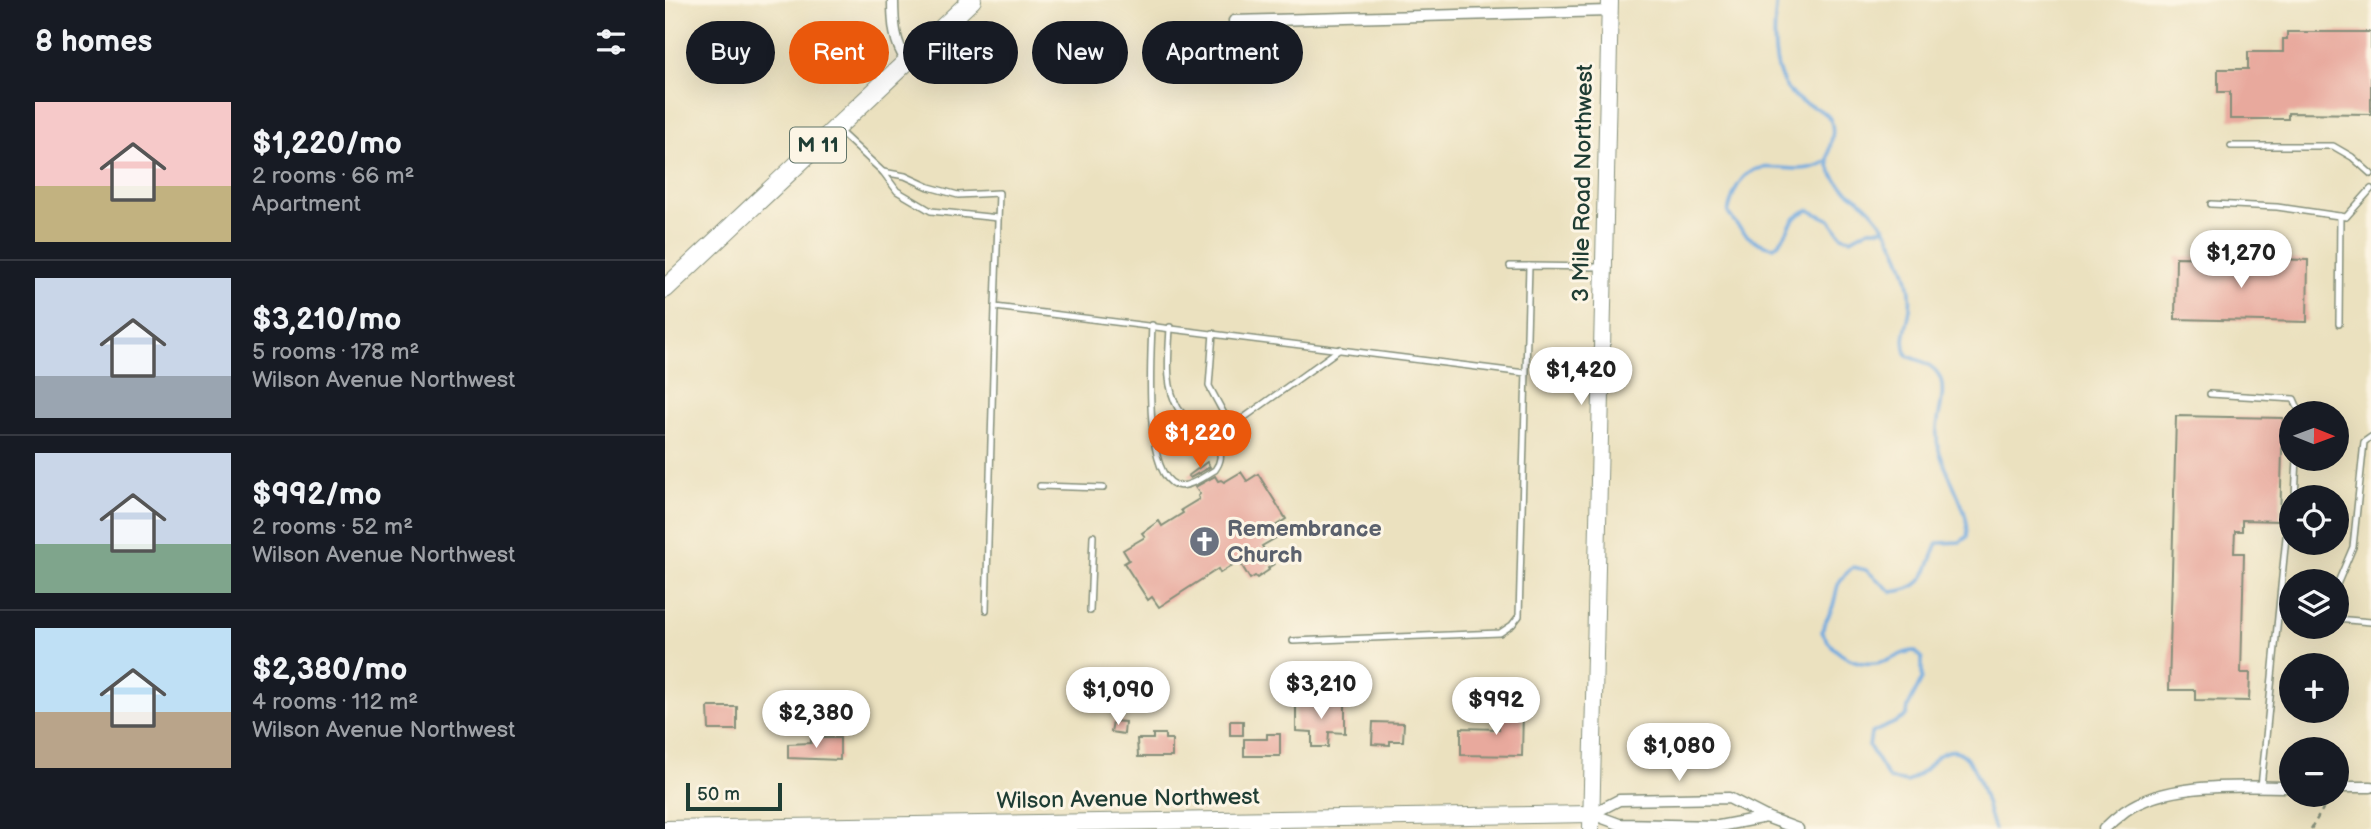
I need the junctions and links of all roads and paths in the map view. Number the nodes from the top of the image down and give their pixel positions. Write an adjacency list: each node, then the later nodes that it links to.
1 (893, 0): 6 (street)
2 (972, 0): 4 (main road, M 11)
3 (1609, 6): 5 (street); 18 (main road, 3 Mile Road Northwest)
4 (950, 21)
5 (1234, 21)
6 (903, 55)
7 (903, 65): 8 (main road, M 11)
8 (836, 128): 10 (lane); 19 (main road, M 11)
9 (2231, 146): 11 (lane)
10 (883, 172): 15 (lane); 15 (lane)
11 (2371, 174)
12 (2371, 189): 14 (lane)
13 (2211, 204): 14 (lane)
14 (2340, 216): 21 (lane)
15 (998, 218): 20 (lane)
16 (1510, 266): 17 (lane)
17 (1529, 266): 18 (lane); 26 (lane)
18 (1603, 267): 48 (main road, 3 Mile Road Northwest)
19 (665, 289)
20 (995, 307): 22 (lane); 37 (lane)
21 (2339, 324)
22 (1152, 325): 23 (lane); 31 (lane)
23 (1170, 327): 24 (lane); 31 (lane)
24 (1213, 333): 25 (lane); 29 (lane)
25 (1340, 349): 26 (lane); 29 (lane)
26 (1525, 373): 41 (lane)
27 (2210, 394): 28 (lane)
28 (2294, 401)
29 (1231, 427): 31 (lane)
30 (2371, 437): 36 (lane)
31 (1215, 440)
32 (1041, 486): 33 (lane)
33 (1103, 488)
34 (1093, 536): 38 (lane)
35 (2285, 555): 42 (lane)
36 (2344, 569)
37 (986, 610)
38 (1090, 611)
39 (2349, 620): 40 (lane)
40 (2371, 622)
41 (1293, 641)
42 (2262, 787): 43 (street); 55 (street)
43 (2279, 787)
44 (2349, 787): 45 (street)
45 (2371, 787)
46 (2324, 807): 56 (path)
47 (1766, 817): 48 (street); 48 (street); 54 (street)
48 (1591, 822): 50 (main road, Wilson Avenue Northwest)
49 (1300, 823): 50 (main road, Wilson Avenue Northwest); 51 (main road, Wilson Avenue Northwest)
50 (1439, 823)
51 (1065, 825): 52 (main road, Wilson Avenue Northwest)
52 (859, 827): 53 (main road, Wilson Avenue Northwest)
53 (665, 829)
54 (1798, 829)
55 (2103, 829)
56 (2311, 829)

